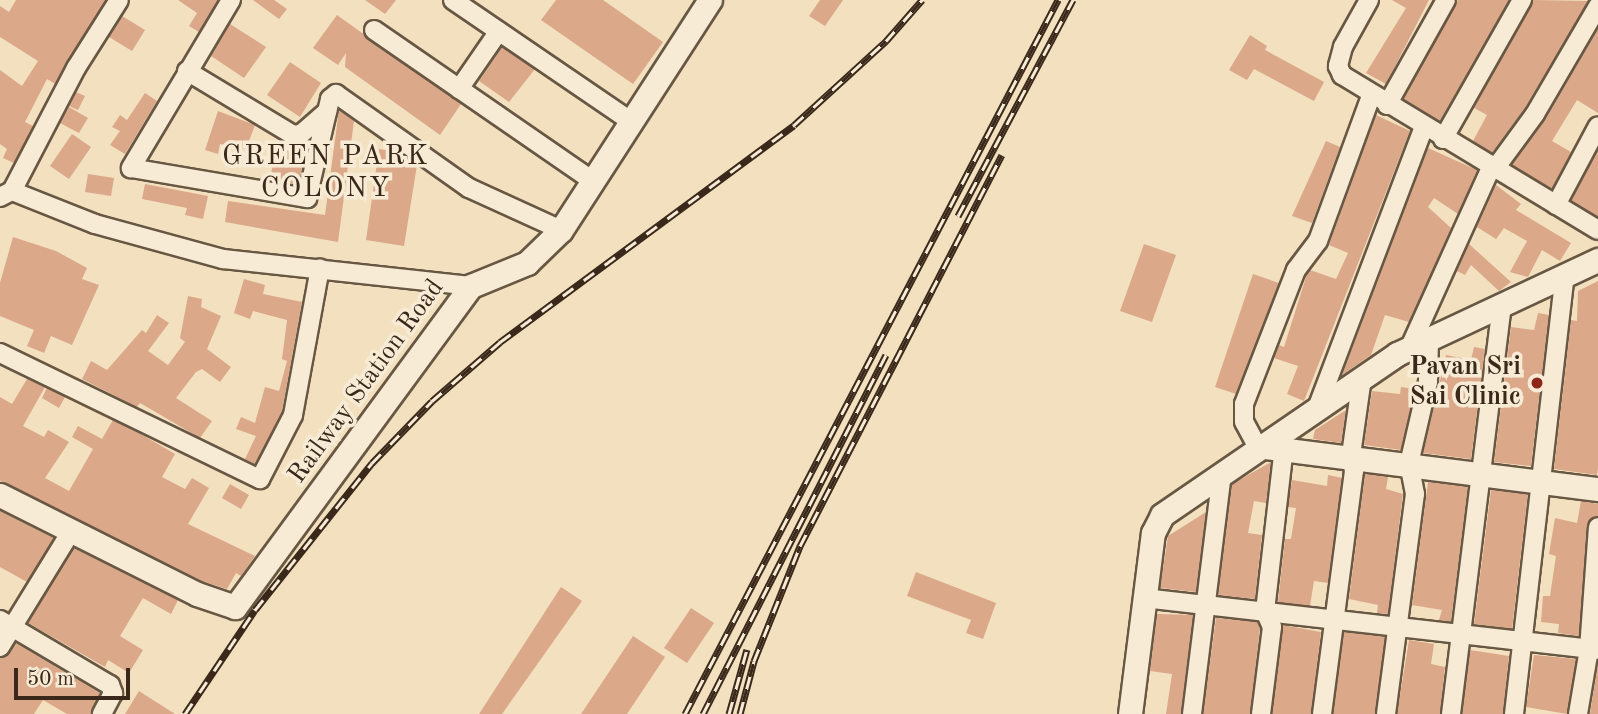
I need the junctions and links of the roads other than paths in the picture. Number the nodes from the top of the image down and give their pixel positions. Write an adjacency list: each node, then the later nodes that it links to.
1 (119, 0): 21 (street)
2 (231, 0): 11 (street)
3 (453, 0): 10 (street)
4 (710, 0): 15 (street, Railway Station Road)
5 (1369, 0): 13 (street)
6 (1446, 0): 13 (street)
7 (1522, 0): 18 (street)
8 (1598, 6): 19 (street)
9 (374, 30): 12 (street)
10 (499, 31): 12 (street); 15 (street)
11 (187, 71): 14 (street); 14 (street)
12 (459, 89): 20 (street)
13 (1379, 101): 17 (street); 34 (street)
14 (327, 111): 23 (street)
15 (629, 120): 20 (street, Railway Station Road)
16 (1598, 126): 22 (street)
17 (1424, 127): 18 (street); 33 (street)
18 (1443, 139): 19 (street)
19 (1493, 169): 22 (street); 30 (street)
20 (590, 179): 23 (street, Railway Station Road)
21 (3, 197): 26 (street)
22 (1556, 205): 24 (street)
23 (561, 230): 28 (street, Railway Station Road)
24 (1598, 230)
25 (1598, 260): 27 (street)
26 (320, 268): 28 (street); 31 (street)
27 (1565, 275): 29 (street); 40 (street)
28 (471, 286): 44 (street, Railway Station Road)
29 (1502, 306): 30 (street); 39 (street)
30 (1419, 343): 32 (street); 37 (street)
31 (0, 353)
32 (1362, 378): 33 (street); 36 (street)
33 (1316, 411): 34 (street)
34 (1256, 446): 35 (street); 38 (street)
35 (1284, 446): 36 (street); 47 (street)
36 (1351, 455): 37 (street); 48 (street)
37 (1409, 464): 39 (street); 50 (street)
38 (1222, 474): 45 (street); 46 (street)
39 (1481, 474): 40 (street); 51 (street)
40 (1544, 482): 41 (street); 52 (street)
41 (1598, 489)
42 (0, 495): 44 (street, Railway Station Road)
43 (1598, 527): 54 (street)
44 (72, 530): 49 (street)
45 (1144, 598): 46 (street); 56 (street)
46 (1206, 605): 47 (street); 57 (street)
47 (1265, 611): 48 (street); 58 (street)
48 (1334, 620): 50 (street); 59 (street)
49 (6, 624): 53 (street); 55 (street)
50 (1399, 626): 51 (street); 60 (street)
51 (1461, 634): 52 (street); 61 (street)
52 (1523, 641): 54 (street); 62 (street)
53 (0, 647)
54 (1593, 649): 63 (street)
55 (102, 714)
56 (1130, 714)
57 (1192, 714)
58 (1261, 714)
59 (1322, 714)
60 (1386, 714)
61 (1451, 714)
62 (1514, 714)
63 (1578, 714)

